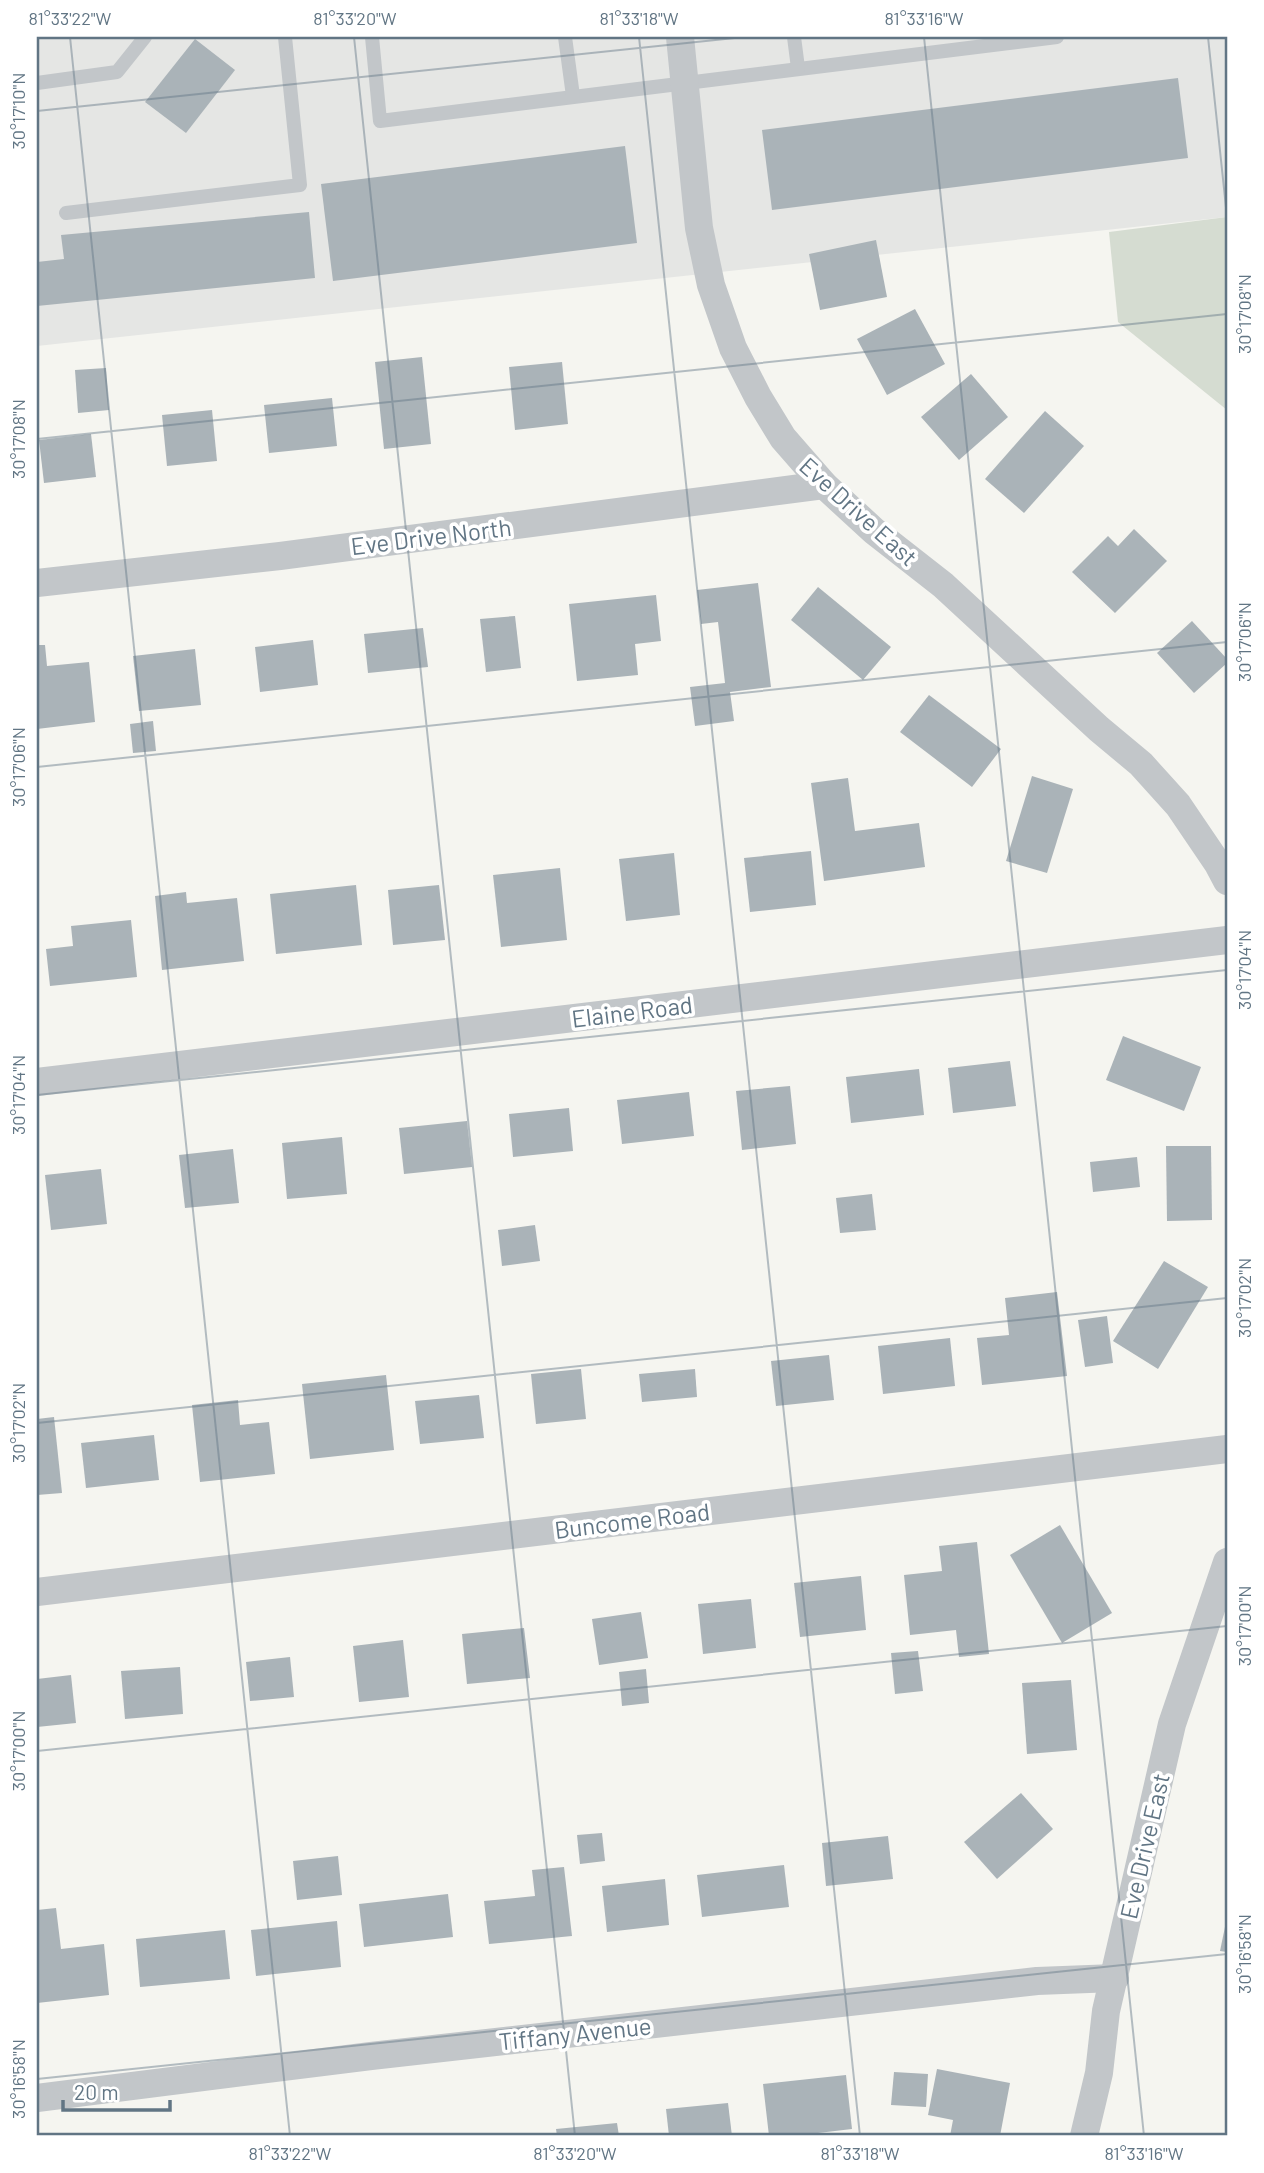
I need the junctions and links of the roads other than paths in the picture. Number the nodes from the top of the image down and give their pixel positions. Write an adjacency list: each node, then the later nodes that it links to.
1 (145, 37): 11 (lane)
2 (285, 37): 13 (lane)
3 (372, 37): 12 (lane)
4 (565, 37): 12 (lane)
5 (680, 37): 10 (street, Eve Drive East)
6 (794, 37): 9 (lane)
7 (1057, 37): 8 (lane)
8 (1041, 38): 9 (lane)
9 (798, 68): 10 (lane)
10 (684, 81): 12 (lane); 14 (street, Eve Drive East)
11 (37, 83)
12 (573, 96)
13 (66, 213)
14 (824, 485): 15 (street, Eve Drive North); 16 (street, Eve Drive East)
15 (37, 583)
16 (1227, 881)
17 (1227, 940): 18 (street, Elaine Road)
18 (37, 1082)
19 (1227, 1449): 21 (street, Buncome Road)
20 (1227, 1562): 22 (street, Eve Drive East)
21 (37, 1592)
22 (1115, 1978): 23 (street, Tiffany Avenue); 24 (street, Eve Drive East)
23 (37, 2098)
24 (1084, 2136)

